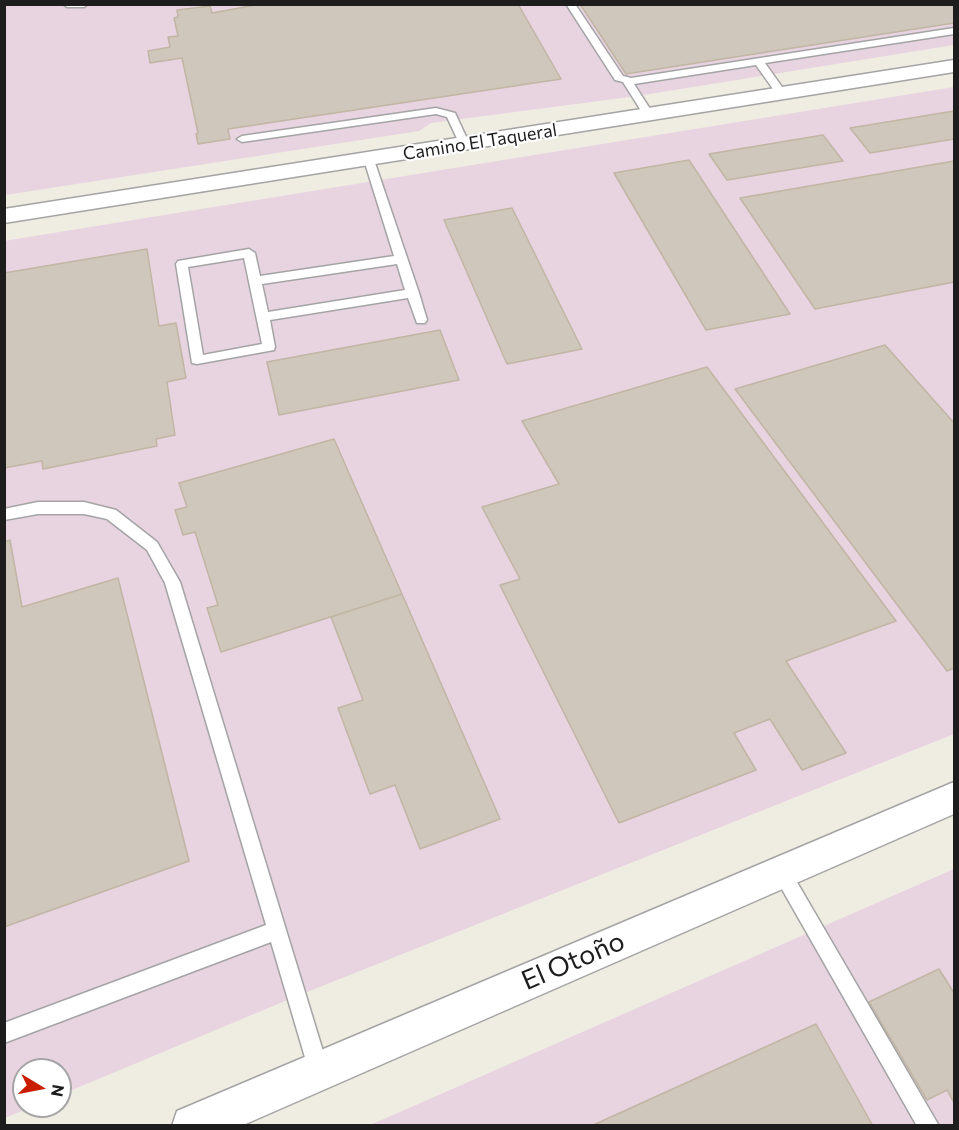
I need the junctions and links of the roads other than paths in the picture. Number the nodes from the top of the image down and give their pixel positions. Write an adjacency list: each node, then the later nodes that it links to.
1 (67, 4): 2 (lane)
2 (84, 4)
3 (570, 4): 7 (lane)
4 (954, 31): 5 (lane)
5 (758, 62): 7 (lane); 8 (lane)
6 (954, 66): 8 (street, Camino El Taqueral)
7 (627, 80): 9 (lane)
8 (782, 94): 9 (street, Camino El Taqueral)
9 (650, 115): 11 (street, Camino El Taqueral)
10 (242, 139): 11 (lane)
11 (464, 143): 12 (street, Camino El Taqueral)
12 (369, 160): 13 (street, Camino El Taqueral); 14 (lane)
13 (4, 216)
14 (402, 259): 15 (lane); 16 (lane)
15 (255, 281): 17 (lane); 17 (lane)
16 (412, 293): 17 (lane); 18 (lane)
17 (263, 317)
18 (421, 320)
19 (4, 515): 22 (lane)
20 (954, 798): 21 (street, El Otoño)
21 (781, 871): 24 (street, El Otoño); 26 (lane)
22 (277, 930): 23 (lane); 24 (lane)
23 (4, 1033)
24 (319, 1071): 25 (street, El Otoño)
25 (213, 1121)
26 (929, 1125)

